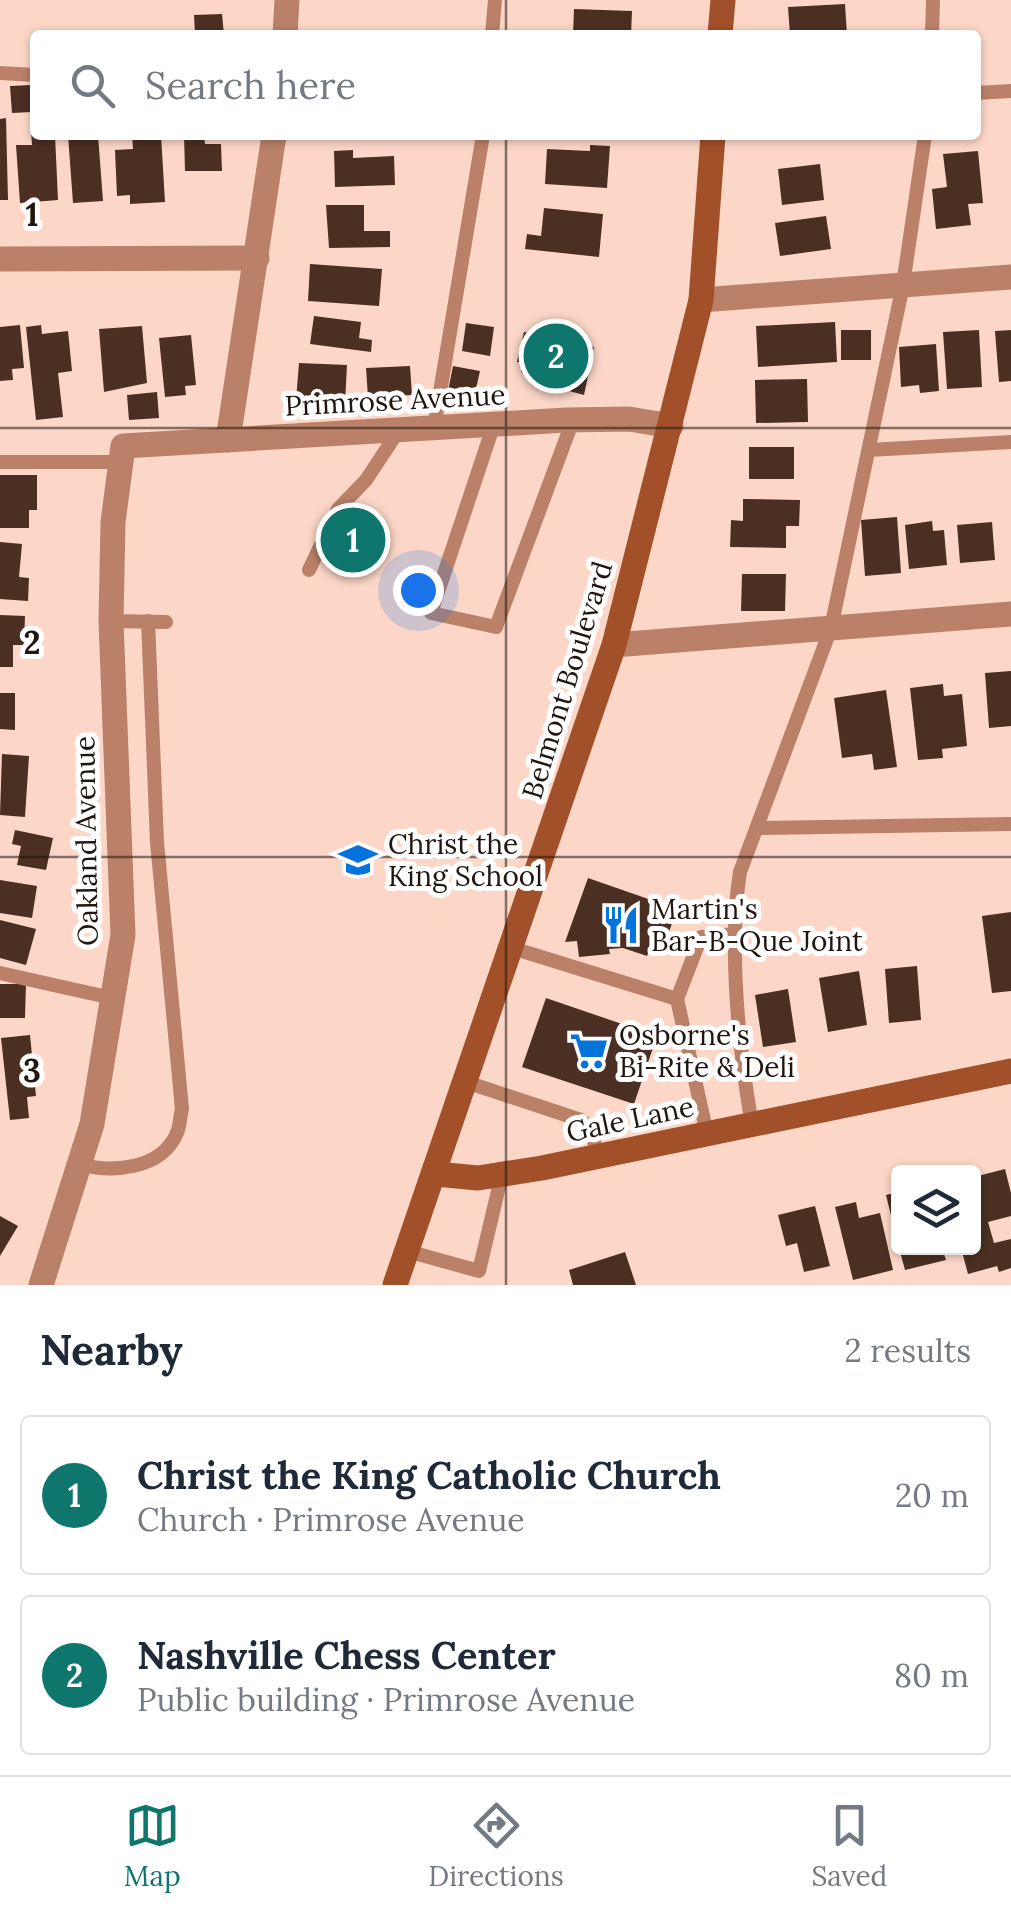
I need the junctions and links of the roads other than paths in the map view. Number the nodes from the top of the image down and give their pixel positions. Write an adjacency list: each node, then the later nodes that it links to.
1 (287, 0): 5 (street)
2 (496, 0): 6 (lane)
3 (723, 0): 7 (street)
4 (933, 0): 8 (lane)
5 (285, 30)
6 (493, 30)
7 (720, 30)
8 (932, 30)
9 (0, 73): 10 (lane)
10 (30, 75)
11 (1011, 91): 12 (lane)
12 (981, 93)
13 (273, 140): 17 (street)
14 (482, 140): 25 (lane)
15 (713, 140): 21 (street, Belmont Boulevard)
16 (924, 140): 20 (lane)
17 (256, 258): 18 (street); 27 (street)
18 (0, 260)
19 (1011, 276): 20 (street)
20 (903, 284): 21 (street); 29 (lane)
21 (701, 300): 24 (street, Belmont Boulevard)
22 (573, 420): 23 (street, Primrose Avenue); 23 (lane); 24 (street, Primrose Avenue)
23 (494, 424): 25 (street, Primrose Avenue)
24 (671, 426): 38 (street, Belmont Boulevard)
25 (434, 428): 26 (street, Primrose Avenue)
26 (398, 430): 27 (street, Primrose Avenue); 32 (lane)
27 (228, 440): 30 (street, Primrose Avenue)
28 (1011, 442): 29 (lane)
29 (868, 450): 37 (lane)
30 (121, 454): 31 (lane); 34 (street, Oakland Avenue)
31 (0, 462)
32 (309, 570)
33 (1011, 614): 37 (street)
34 (112, 621): 35 (lane); 44 (street, Oakland Avenue)
35 (148, 621): 36 (lane); 51 (lane)
36 (166, 622)
37 (831, 628): 38 (street); 40 (lane)
38 (614, 645): 42 (street, Belmont Boulevard)
39 (1011, 824): 40 (lane)
40 (758, 828): 41 (lane)
41 (736, 934): 45 (lane); 48 (lane)
42 (512, 948): 45 (lane); 47 (street, Belmont Boulevard)
43 (0, 973): 44 (lane)
44 (112, 998): 51 (street, Oakland Avenue)
45 (677, 999): 49 (lane)
46 (1011, 1071): 48 (street, Gale Lane)
47 (466, 1082): 50 (lane); 52 (street, Belmont Boulevard)
48 (752, 1124): 49 (street, Gale Lane)
49 (707, 1134): 50 (street, Gale Lane)
50 (596, 1156): 53 (street, Gale Lane)
51 (80, 1164): 55 (street, Oakland Avenue)
52 (436, 1174): 53 (street, Gale Lane); 54 (street, Belmont Boulevard)
53 (502, 1174): 54 (lane)
54 (408, 1251): 56 (street, Belmont Boulevard)
55 (40, 1285)
56 (395, 1285)

